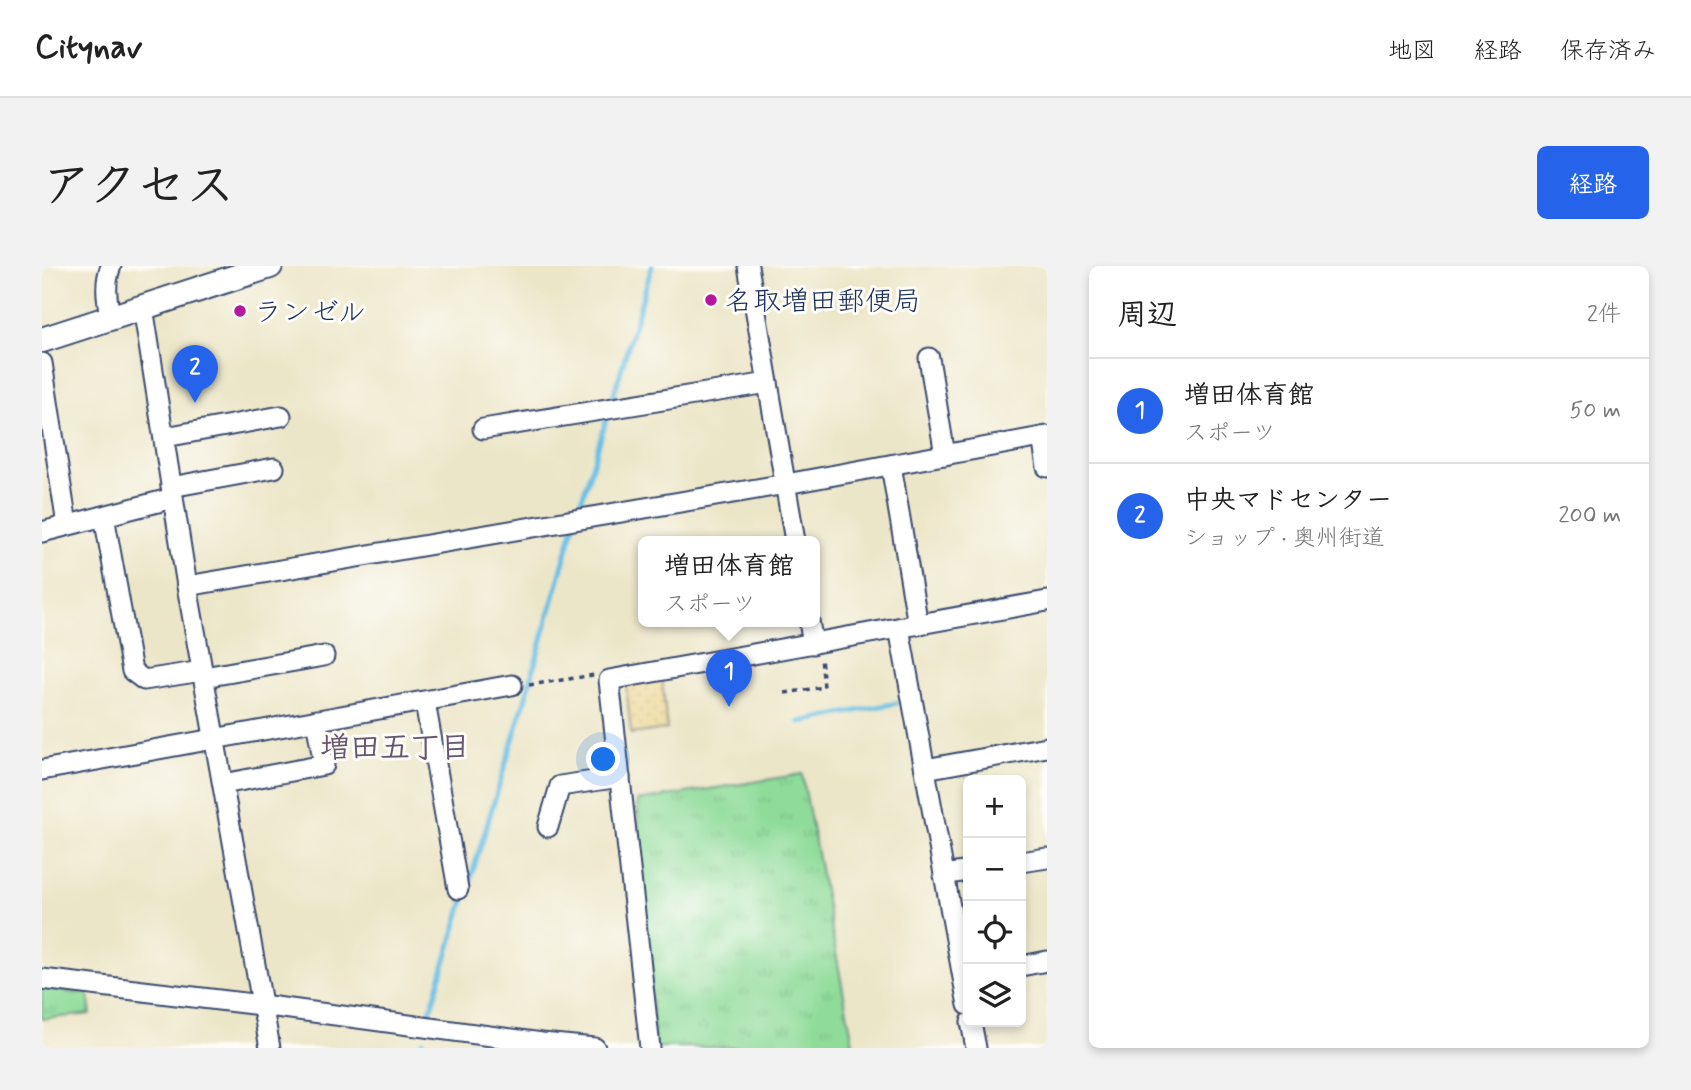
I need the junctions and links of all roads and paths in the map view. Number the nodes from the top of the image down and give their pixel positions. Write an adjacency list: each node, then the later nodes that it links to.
1 (111, 266): 5 (street)
2 (270, 266): 4 (main road)
3 (748, 266): 9 (street)
4 (143, 307): 5 (main road); 12 (street)
5 (110, 317): 6 (main road)
6 (42, 340)
7 (929, 358): 14 (street)
8 (42, 363): 21 (street)
9 (768, 383): 11 (street); 18 (street)
10 (281, 416): 12 (street)
11 (483, 429)
12 (165, 437): 19 (street)
13 (1045, 437): 14 (street); 16 (street)
14 (945, 455): 15 (street)
15 (891, 465): 18 (street); 27 (street)
16 (1047, 467)
17 (274, 468): 19 (street)
18 (786, 484): 23 (street); 24 (street)
19 (172, 493): 20 (street); 24 (street)
20 (104, 516): 21 (street); 30 (street)
21 (67, 525): 22 (street)
22 (42, 532)
23 (794, 536)
24 (187, 586): 30 (street)
25 (1047, 604): 27 (street)
26 (811, 627): 28 (street)
27 (908, 627): 28 (street); 39 (street)
28 (817, 651): 31 (street); 34 (path)
29 (324, 656): 30 (street)
30 (203, 674): 37 (street)
31 (609, 680): 32 (path); 41 (street)
32 (533, 684)
33 (512, 685): 35 (street)
34 (785, 693)
35 (425, 702): 36 (street); 48 (street)
36 (316, 720): 37 (street); 42 (street)
37 (215, 737): 40 (street); 42 (street)
38 (1047, 747): 39 (street)
39 (925, 769): 47 (street)
40 (42, 770)
41 (620, 777): 43 (street); 57 (street)
42 (223, 784): 53 (street)
43 (548, 827)
44 (1047, 860): 45 (street)
45 (1026, 862)
46 (963, 872): 47 (street)
47 (944, 875): 51 (street)
48 (458, 889)
49 (1047, 961): 50 (street)
50 (1026, 964)
51 (963, 965)
52 (42, 979): 53 (street)
53 (261, 1005): 55 (street); 56 (street)
54 (972, 1027): 58 (street)
55 (270, 1048)
56 (595, 1048)
57 (650, 1048)
58 (976, 1048)

